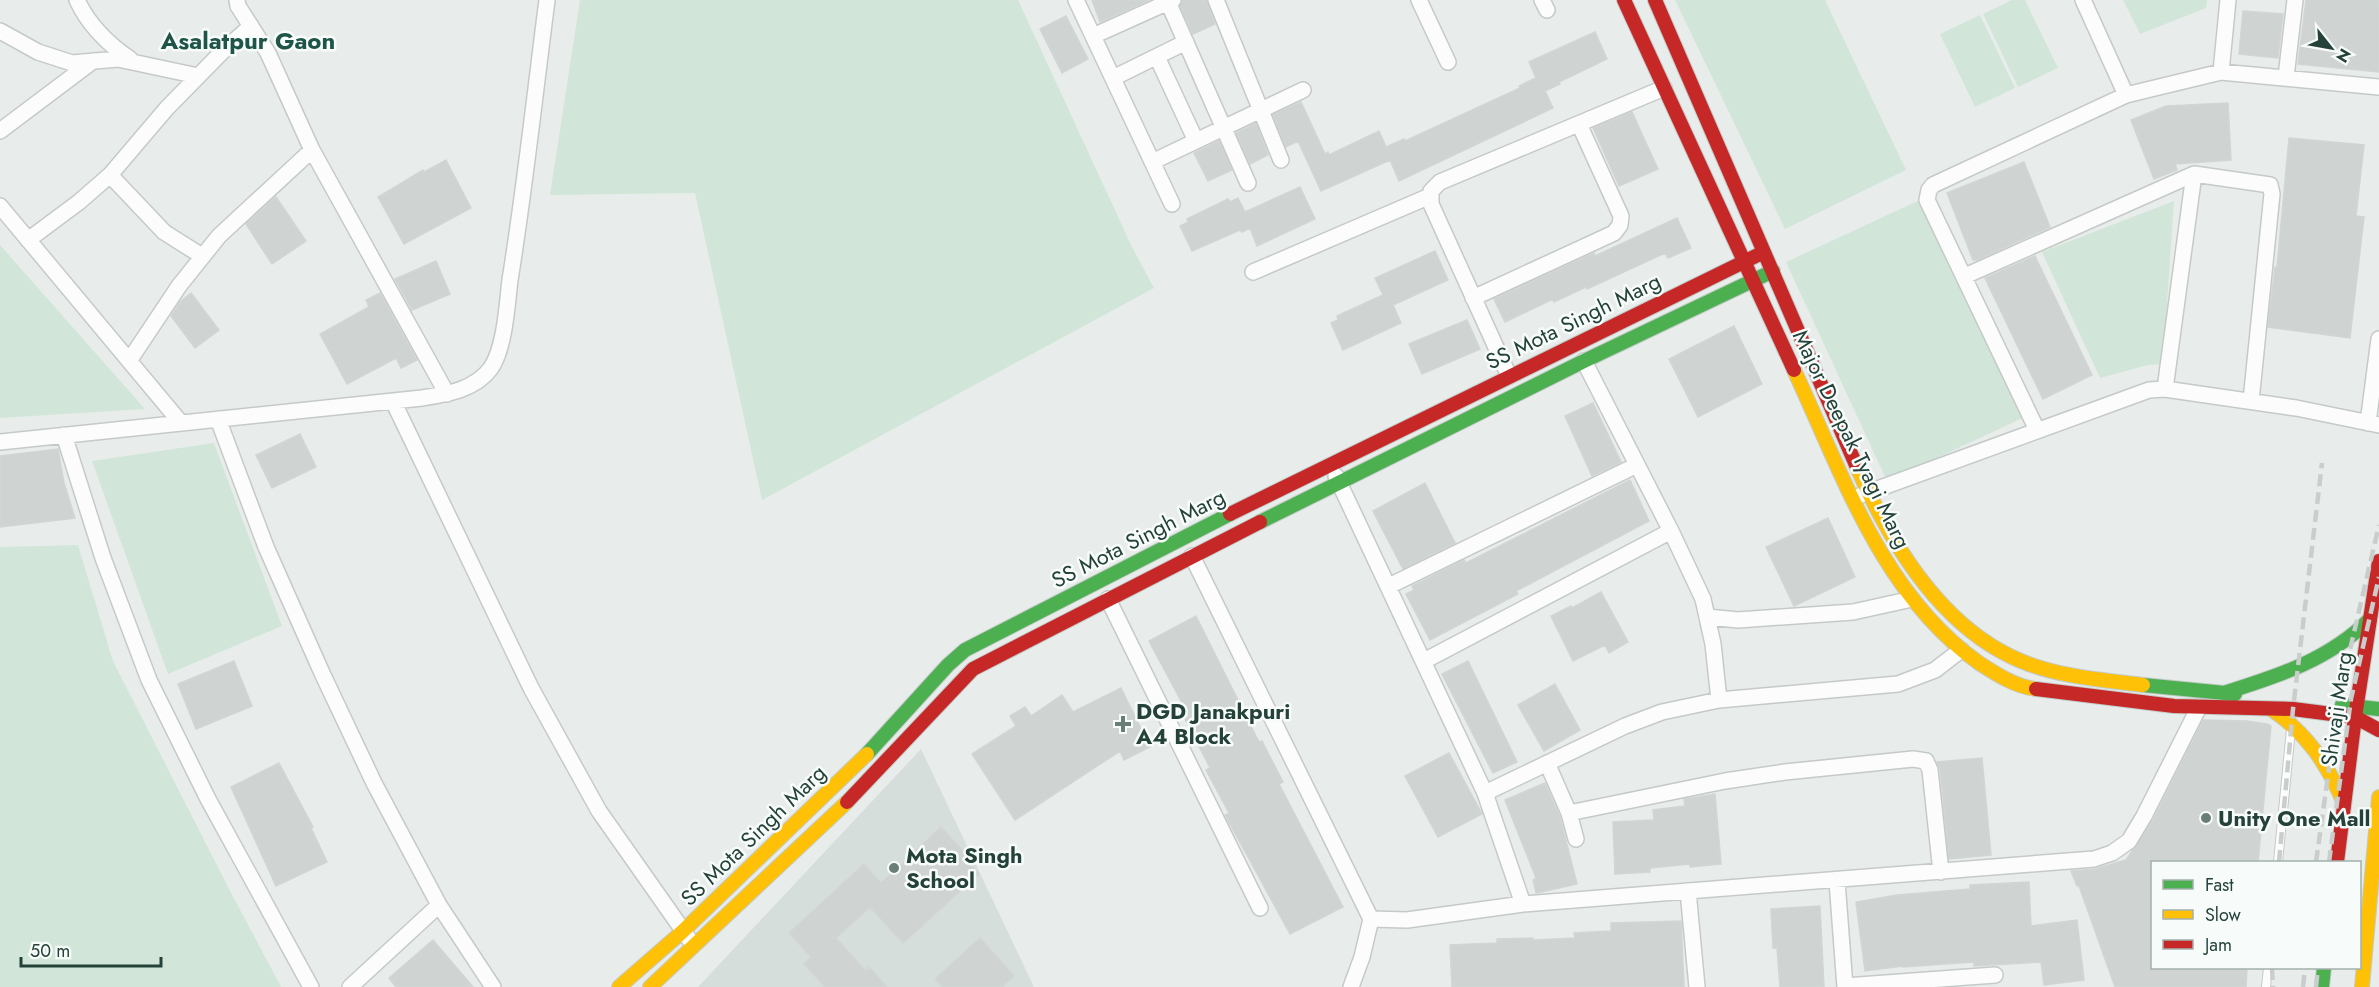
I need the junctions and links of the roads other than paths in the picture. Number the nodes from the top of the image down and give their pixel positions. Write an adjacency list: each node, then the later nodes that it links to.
1 (77, 0): 19 (street)
2 (237, 0): 13 (street)
3 (547, 0): 57 (street)
4 (1076, 0): 15 (street)
5 (1216, 0): 29 (street)
6 (1419, 0): 20 (street)
7 (1624, 0): 26 (street, Major Deepak Tyagi Marg)
8 (1655, 0): 44 (street, Major Deepak Tyagi Marg)
9 (2083, 0): 28 (street)
10 (2228, 0): 21 (street)
11 (2295, 0): 23 (street)
12 (1171, 1): 15 (street); 16 (street)
13 (251, 26): 22 (street); 34 (street)
14 (0, 31): 18 (street)
15 (1093, 36): 24 (street)
16 (1186, 42): 17 (street); 31 (street)
17 (1156, 57): 24 (street); 33 (street)
18 (93, 61): 19 (street); 32 (street)
19 (133, 62): 22 (street)
20 (1448, 62)
21 (2221, 72): 23 (street); 28 (street)
22 (198, 76): 38 (street)
23 (2286, 77): 25 (street)
24 (1113, 78): 36 (street)
25 (2379, 87)
26 (1664, 88): 30 (street); 46 (street, Major Deepak Tyagi Marg)
27 (1303, 90): 29 (street)
28 (2126, 94): 49 (street)
29 (1261, 110): 31 (street); 35 (street)
30 (1579, 124): 40 (street); 51 (street)
31 (1223, 129): 33 (street); 39 (street)
32 (0, 131)
33 (1196, 141): 36 (street)
34 (312, 150): 45 (street); 57 (street)
35 (1281, 160)
36 (1152, 162): 41 (street)
37 (2194, 174): 49 (street); 56 (street); 59 (street)
38 (110, 175): 43 (street); 45 (street)
39 (1248, 183)
40 (1430, 196): 48 (street); 51 (street)
41 (1172, 204)
42 (0, 206): 43 (street)
43 (28, 240): 53 (street)
44 (1764, 252): 46 (street, SS Mota Singh Marg); 47 (street, Major Deepak Tyagi Marg)
45 (202, 256): 53 (street)
46 (1745, 260): 50 (street, Major Deepak Tyagi Marg); 55 (street, SS Mota Singh Marg)
47 (1773, 271): 50 (street, SS Mota Singh Marg); 69 (street, Major Deepak Tyagi Marg)
48 (1253, 272)
49 (1965, 276): 63 (street)
50 (1754, 280): 54 (street, SS Mota Singh Marg); 69 (street, Major Deepak Tyagi Marg)
51 (1473, 297): 55 (street)
52 (2379, 339): 62 (street)
53 (129, 361): 61 (street)
54 (1584, 361): 67 (street); 68 (street, SS Mota Singh Marg)
55 (1509, 376): 66 (street, SS Mota Singh Marg)
56 (2165, 389): 59 (street); 63 (street)
57 (447, 394): 58 (street)
58 (393, 401): 60 (street); 102 (street)
59 (2251, 401): 62 (street)
60 (218, 419): 61 (street); 99 (street)
61 (181, 423): 64 (street)
62 (2373, 424)
63 (2037, 430): 69 (street)
64 (64, 435): 65 (street); 107 (street)
65 (0, 442)
66 (1330, 464): 68 (street); 102 (street, SS Mota Singh Marg)
67 (1637, 465): 70 (street); 73 (street)
68 (1340, 482): 71 (street, SS Mota Singh Marg); 73 (street)
69 (1861, 495): 75 (street, Major Deepak Tyagi Marg); 80 (street, Major Deepak Tyagi Marg)
70 (1671, 531): 76 (street); 79 (street)
71 (1192, 556): 74 (street, SS Mota Singh Marg); 101 (street)
72 (2379, 561): 77 (street, Shivaji Marg)
73 (1389, 586): 79 (street)
74 (1108, 599): 100 (street); 103 (street, SS Mota Singh Marg)
75 (1912, 599): 76 (street); 78 (street, Major Deepak Tyagi Marg)
76 (1708, 617): 81 (street)
77 (2370, 619): 80 (street); 84 (street, Shivaji Marg)
78 (1961, 650): 81 (street); 82 (street, Major Deepak Tyagi Marg)
79 (1424, 661): 88 (street)
80 (2224, 693): 84 (street, Major Deepak Tyagi Marg)
81 (1719, 700): 87 (street)
82 (2199, 707): 85 (street, Major Deepak Tyagi Marg); 95 (street)
83 (2379, 709): 84 (street, Major Deepak Tyagi Marg)
84 (2356, 712): 85 (street, Major Deepak Tyagi Marg); 86 (street, Major Deepak Tyagi Marg); 90 (street, Shivaji Marg)
85 (2292, 716): 90 (street); 93 (lane)
86 (2379, 730)
87 (1547, 763): 88 (street); 91 (street)
88 (1485, 793): 98 (street)
89 (2379, 797): 117 (street)
90 (2344, 803): 94 (street, Shivaji Marg)
91 (1569, 813): 92 (street); 95 (street)
92 (1576, 839)
93 (2278, 861)
94 (2337, 861)
95 (1941, 872): 96 (street)
96 (1837, 881): 97 (street); 114 (street)
97 (1688, 891): 98 (street); 113 (street)
98 (1523, 904): 101 (street)
99 (439, 905): 108 (street); 109 (street)
100 (1260, 908)
101 (1371, 919): 112 (street)
102 (682, 932): 103 (street); 110 (street, SS Mota Singh Marg)
103 (695, 945): 111 (street, SS Mota Singh Marg)
104 (2268, 969): 115 (lane)
105 (2324, 969): 116 (street)
106 (1995, 975): 114 (street)
107 (311, 987)
108 (350, 987)
109 (493, 987)
110 (619, 987)
111 (650, 987)
112 (1351, 987)
113 (1697, 987)
114 (1845, 987)
115 (2266, 987)
116 (2322, 987)
117 (2362, 987)

